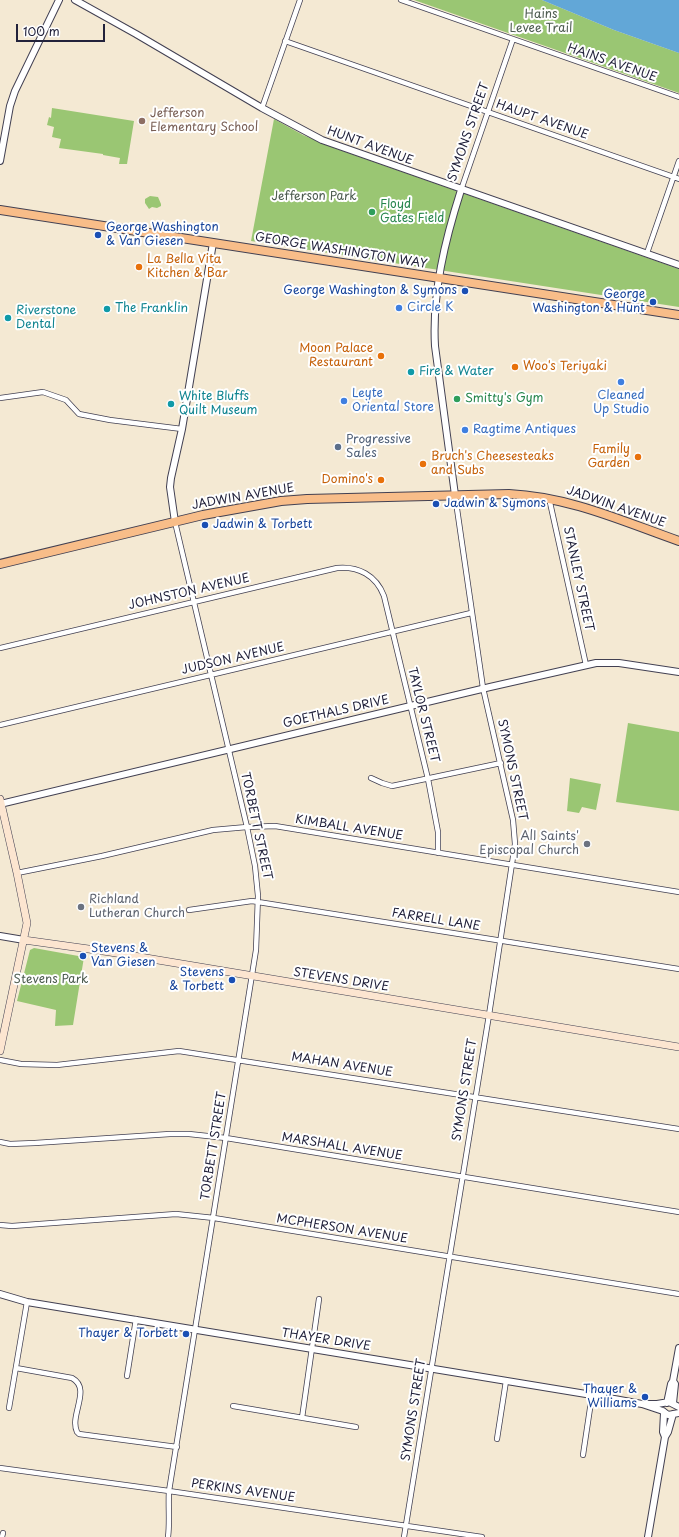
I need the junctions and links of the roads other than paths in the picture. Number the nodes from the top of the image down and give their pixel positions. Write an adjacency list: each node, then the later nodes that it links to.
1 (59, 0): 10 (street)
2 (75, 0): 8 (street, HUNT AVENUE)
3 (300, 0): 6 (street)
4 (402, 0): 5 (street, HAINS AVENUE)
5 (513, 39): 7 (street, HAINS AVENUE); 9 (street, SYMONS STREET)
6 (285, 41): 8 (street); 9 (street, HAUPT AVENUE)
7 (679, 97)
8 (262, 108): 14 (street, HUNT AVENUE)
9 (488, 112): 12 (street, HAUPT AVENUE); 14 (street, SYMONS STREET)
10 (0, 161)
11 (679, 162): 12 (street)
12 (673, 177): 13 (street, HAUPT AVENUE); 17 (street)
13 (679, 179)
14 (461, 190): 17 (street, HUNT AVENUE); 19 (street, SYMONS STREET)
15 (0, 210): 16 (main road, GEORGE WASHINGTON WAY)
16 (213, 243): 19 (main road, GEORGE WASHINGTON WAY); 22 (street, TORBETT STREET)
17 (647, 253): 18 (street, HUNT AVENUE)
18 (679, 265)
19 (439, 278): 20 (main road, GEORGE WASHINGTON WAY); 23 (street, SYMONS STREET)
20 (679, 315)
21 (0, 398): 22 (street)
22 (182, 429): 25 (street, TORBETT STREET)
23 (455, 495): 24 (main road, JADWIN AVENUE); 25 (main road, JADWIN AVENUE); 30 (street, SYMONS STREET)
24 (549, 498): 26 (main road, JADWIN AVENUE); 33 (street, STANLEY STREET)
25 (175, 522): 27 (main road, JADWIN AVENUE); 29 (street, TORBETT STREET)
26 (679, 541)
27 (0, 564)
28 (378, 585): 29 (street, JOHNSTON AVENUE); 31 (street, TAYLOR STREET)
29 (195, 601): 32 (street, JOHNSTON AVENUE); 35 (street, TORBETT STREET)
30 (471, 613): 31 (street, JUDSON AVENUE); 36 (street, SYMONS STREET)
31 (392, 633): 35 (street, JUDSON AVENUE); 37 (street, TAYLOR STREET)
32 (0, 648)
33 (586, 665): 34 (street, GOETHALS DRIVE); 36 (street, GOETHALS DRIVE)
34 (679, 672)
35 (210, 675): 38 (street, JUDSON AVENUE); 39 (street, TORBETT STREET)
36 (483, 688): 37 (street, GOETHALS DRIVE); 40 (street, SYMONS STREET)
37 (410, 706): 39 (street, GOETHALS DRIVE); 42 (street, TAYLOR STREET)
38 (0, 725)
39 (228, 749): 43 (street, GOETHALS DRIVE); 44 (street, TORBETT STREET)
40 (501, 763): 42 (street); 46 (street, SYMONS STREET)
41 (371, 778): 42 (street)
42 (428, 779): 45 (street, TAYLOR STREET)
43 (0, 802): 47 (main road)
44 (247, 827): 45 (street, KIMBALL AVENUE); 47 (street, KIMBALL AVENUE); 49 (street, TORBETT STREET)
45 (438, 853): 46 (street, KIMBALL AVENUE)
46 (512, 865): 48 (street, KIMBALL AVENUE); 53 (street, SYMONS STREET)
47 (18, 873): 52 (main road)
48 (679, 892)
49 (258, 902): 50 (street, FARRELL LANE); 53 (street, FARRELL LANE); 55 (street, TORBETT STREET)
50 (189, 910)
51 (0, 936): 52 (street, STEVENS DRIVE)
52 (24, 940): 55 (main road, STEVENS DRIVE); 58 (main road)
53 (501, 940): 54 (street, FARRELL LANE); 56 (street, SYMONS STREET)
54 (679, 969)
55 (252, 977): 56 (main road, STEVENS DRIVE); 59 (street, TORBETT STREET)
56 (489, 1015): 57 (main road, STEVENS DRIVE); 61 (street, SYMONS STREET)
57 (679, 1047)
58 (0, 1051)
59 (239, 1059): 60 (street, MAHAN AVENUE); 61 (street, MAHAN AVENUE); 63 (street, TORBETT STREET)
60 (0, 1060)
61 (476, 1096): 62 (street, MAHAN AVENUE); 65 (street, SYMONS STREET)
62 (679, 1129)
63 (226, 1138): 64 (street, MARSHALL AVENUE); 65 (street, MARSHALL AVENUE); 67 (street, TORBETT STREET)
64 (0, 1142)
65 (462, 1177): 66 (street, MARSHALL AVENUE); 69 (street, SYMONS STREET)
66 (679, 1212)
67 (214, 1218): 68 (street, MCPHERSON AVENUE); 69 (street, MCPHERSON AVENUE); 77 (street, TORBETT STREET)
68 (0, 1225)
69 (450, 1257): 71 (street, MCPHERSON AVENUE); 81 (street, SYMONS STREET)
70 (0, 1294): 72 (street, THAYER DRIVE)
71 (679, 1294)
72 (7, 1297): 73 (street, THAYER DRIVE); 75 (street, THAYER DRIVE)
73 (0, 1298)
74 (319, 1299): 79 (street)
75 (27, 1302): 76 (street, THAYER DRIVE); 80 (street)
76 (136, 1319): 77 (street, THAYER DRIVE); 82 (street)
77 (196, 1329): 79 (street, THAYER DRIVE); 95 (street, TORBETT STREET)
78 (679, 1348): 86 (street)
79 (313, 1349): 81 (street, THAYER DRIVE); 91 (street)
80 (16, 1368): 88 (street); 95 (street)
81 (432, 1368): 83 (street, THAYER DRIVE); 99 (street, SYMONS STREET)
82 (127, 1376)
83 (506, 1381): 84 (street, THAYER DRIVE); 94 (street)
84 (592, 1395): 85 (street, THAYER DRIVE); 96 (street)
85 (642, 1404): 86 (street, THAYER DRIVE); 89 (street, THAYER DRIVE)
86 (672, 1405): 89 (street); 90 (street)
87 (233, 1406): 91 (street)
88 (9, 1408)
89 (664, 1412): 90 (street, THAYER DRIVE); 93 (street)
90 (675, 1413): 93 (street)
91 (302, 1418): 92 (street)
92 (356, 1427)
93 (665, 1437): 103 (street)
94 (497, 1439)
95 (177, 1447): 98 (street, TORBETT STREET)
96 (583, 1455)
97 (0, 1468): 98 (street, PERKINS AVENUE)
98 (170, 1491): 99 (street, PERKINS AVENUE); 100 (street, TORBETT STREET)
99 (406, 1525): 101 (street, SYMONS STREET); 102 (street, PERKINS AVENUE)
100 (168, 1537)
101 (404, 1537)
102 (482, 1537)
103 (648, 1537)

